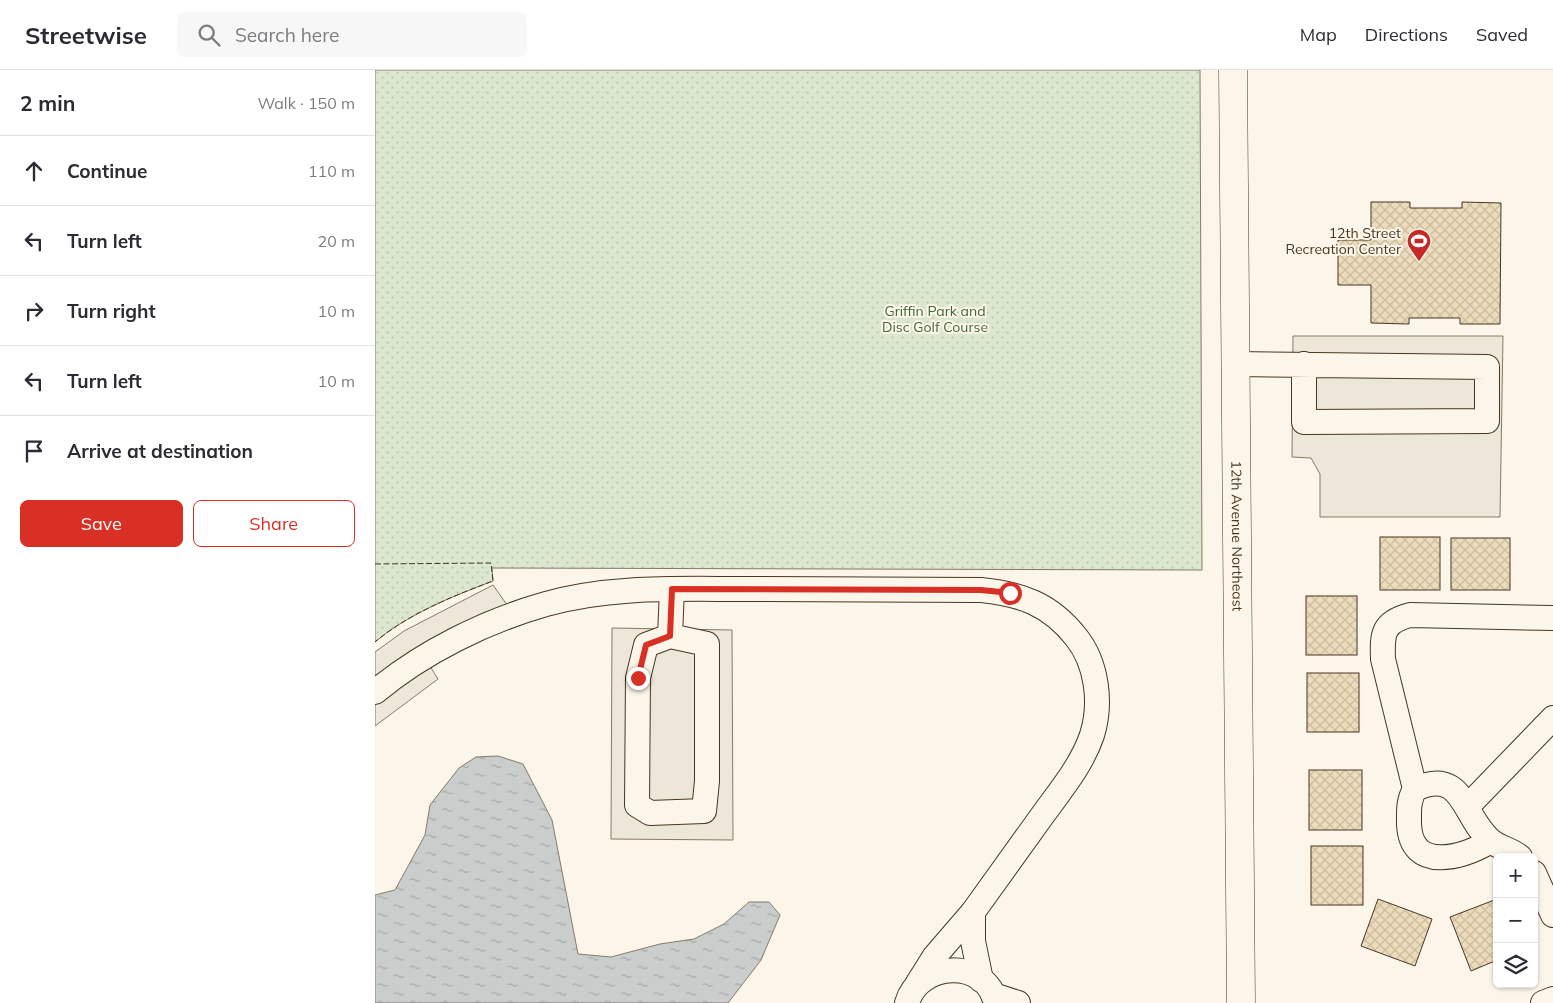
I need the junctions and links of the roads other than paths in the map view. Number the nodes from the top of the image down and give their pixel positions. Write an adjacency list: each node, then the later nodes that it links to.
1 (1233, 70): 2 (main road, 12th Avenue Northeast)
2 (1235, 364): 3 (street); 20 (main road, 12th Avenue Northeast)
3 (1304, 364): 3 (street)
4 (672, 589): 6 (street); 7 (street); 14 (street)
5 (1553, 618): 9 (street)
6 (670, 636): 6 (street)
7 (375, 692)
8 (1553, 718): 10 (street)
9 (1415, 789): 10 (street); 11 (street)
10 (1467, 807): 11 (street)
11 (1491, 841): 12 (street)
12 (1513, 853)
13 (1538, 882): 15 (street)
14 (973, 912): 16 (street); 17 (street)
15 (1553, 915)
16 (912, 993): 17 (street)
17 (990, 993): 19 (street)
18 (1553, 999): 21 (street)
19 (1018, 1003)
20 (1241, 1003)
21 (1543, 1003)

